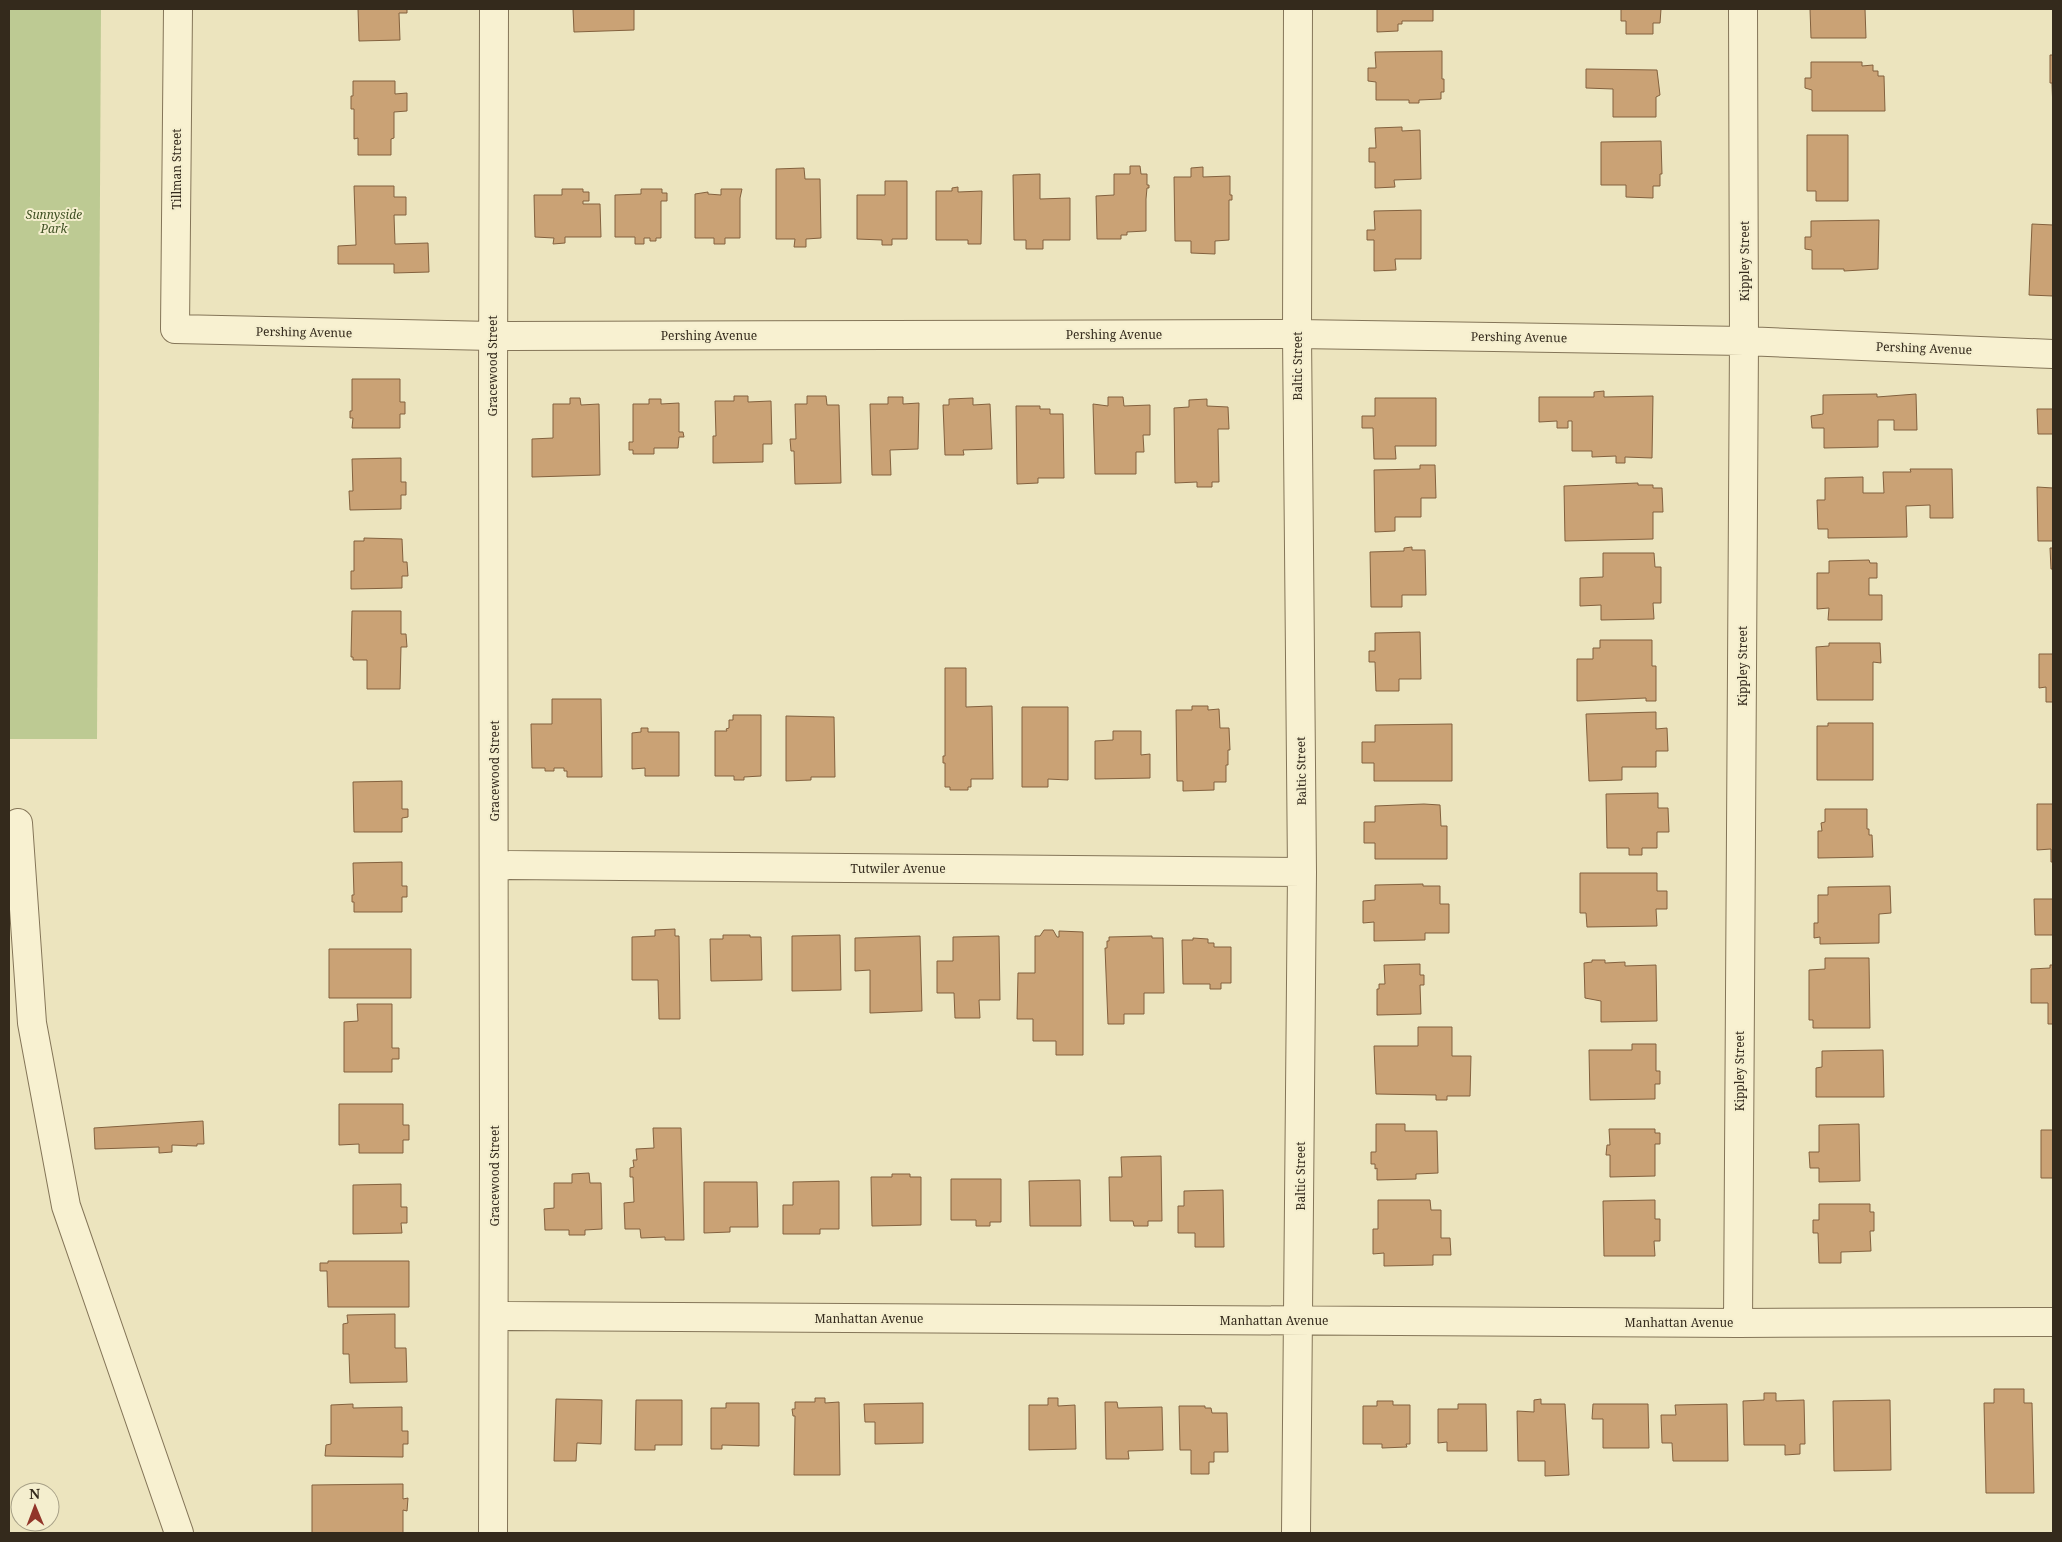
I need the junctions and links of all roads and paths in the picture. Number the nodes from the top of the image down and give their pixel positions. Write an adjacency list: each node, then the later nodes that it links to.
1 (178, 9): 5 (street, Tillman Street)
2 (494, 9): 7 (street, Gracewood Street)
3 (1298, 9): 6 (street, Baltic Street)
4 (1743, 9): 8 (street, Kippley Street)
5 (175, 329): 7 (street, Pershing Avenue)
6 (1297, 334): 7 (street, Pershing Avenue); 8 (street, Pershing Avenue); 12 (street, Baltic Street)
7 (492, 336): 11 (street, Gracewood Street)
8 (1744, 340): 9 (street, Pershing Avenue); 15 (street, Kippley Street)
9 (2053, 354)
10 (18, 822): 17 (street)
11 (494, 865): 12 (street, Tutwiler Avenue); 13 (street, Gracewood Street)
12 (1302, 872): 14 (street, Baltic Street)
13 (494, 1316): 14 (street, Manhattan Avenue); 18 (street, Gracewood Street)
14 (1298, 1320): 15 (street, Manhattan Avenue); 19 (street, Baltic Street)
15 (1738, 1322): 16 (street, Manhattan Avenue)
16 (2053, 1322)
17 (179, 1533)
18 (494, 1533)
19 (1296, 1533)

